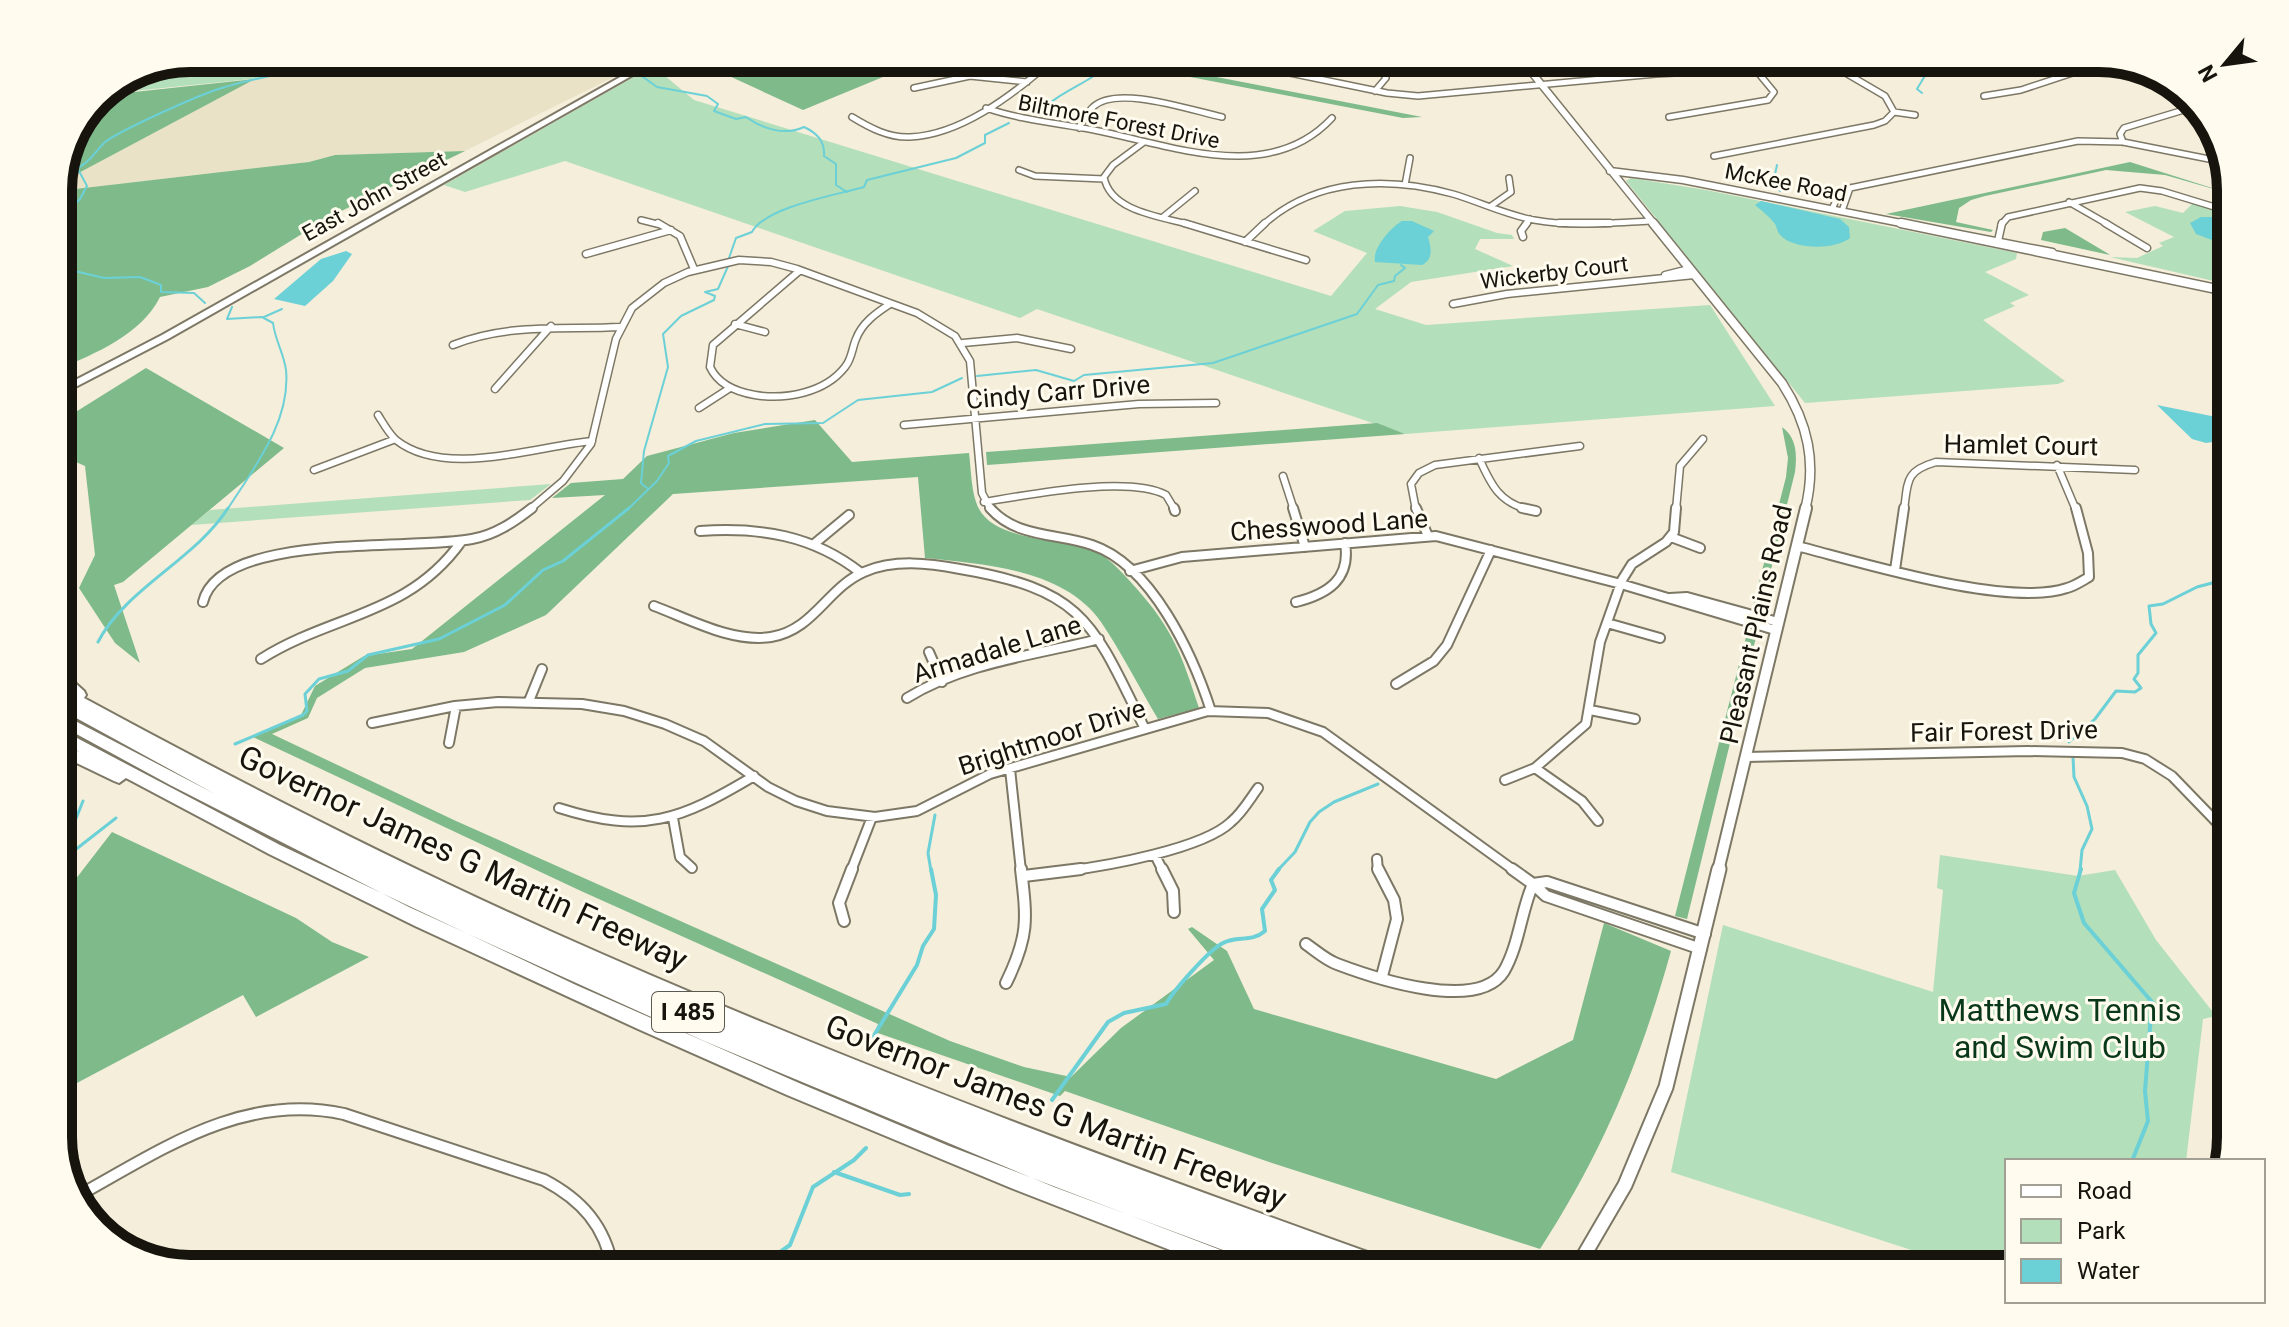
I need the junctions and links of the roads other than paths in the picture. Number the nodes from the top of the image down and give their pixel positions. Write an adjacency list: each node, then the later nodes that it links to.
1 (634, 72): 69 (main road, East John Street)
2 (1039, 72): 10 (street)
3 (1285, 72): 13 (street)
4 (1382, 72): 13 (street)
5 (1532, 72): 11 (street, Pleasant Plains Road)
6 (1712, 72): 11 (street)
7 (1758, 72): 21 (street)
8 (1844, 72): 17 (street)
9 (2076, 72): 14 (street)
10 (1027, 82): 12 (street); 15 (street)
11 (1542, 84): 13 (street); 30 (street, Pleasant Plains Road)
12 (914, 88)
13 (1375, 91)
14 (1984, 96)
15 (986, 108): 19 (street); 23 (street, Biltmore Forest Drive)
16 (2185, 109): 25 (street)
17 (1894, 112): 18 (street); 26 (street)
18 (1915, 115)
19 (852, 117)
20 (1222, 117): 23 (street)
21 (1669, 117)
22 (1332, 118): 24 (street, Biltmore Forest Drive)
23 (1079, 128): 24 (street, Biltmore Forest Drive)
24 (1144, 142): 32 (street)
25 (2123, 142): 28 (street); 34 (street)
26 (1714, 156)
27 (1410, 158): 33 (street)
28 (2213, 160)
29 (1019, 170): 32 (street)
30 (1610, 171): 39 (street, McKee Road); 43 (street, Pleasant Plains Road)
31 (1509, 178): 37 (street)
32 (1104, 179): 41 (street)
33 (1405, 185): 37 (street); 49 (street)
34 (1850, 188): 39 (street); 40 (street)
35 (1195, 191): 41 (street)
36 (2069, 202): 38 (street); 48 (street); 50 (street)
37 (1491, 206): 42 (street)
38 (2217, 208)
39 (1832, 209): 40 (street, McKee Road)
40 (1842, 211): 46 (street, McKee Road)
41 (1163, 217): 49 (street)
42 (1530, 219): 43 (street); 47 (street)
43 (1648, 219): 56 (street, Pleasant Plains Road)
44 (641, 220): 45 (street)
45 (671, 230): 52 (street); 54 (street)
46 (1954, 234): 48 (street, McKee Road); 51 (street, McKee Road)
47 (1523, 237)
48 (1998, 241): 51 (street, McKee Road)
49 (1245, 242): 53 (street)
50 (2147, 248)
51 (2052, 253): 57 (street, McKee Road)
52 (586, 254)
53 (1306, 260)
54 (694, 269): 55 (street); 63 (street)
55 (798, 272): 58 (street); 61 (street)
56 (1692, 272): 59 (street, Wickerby Court); 96 (street, Pleasant Plains Road)
57 (2217, 289)
58 (890, 304): 66 (street); 70 (street)
59 (1453, 304)
60 (491, 319): 64 (street)
61 (735, 324): 65 (street); 70 (street)
62 (551, 326): 63 (street); 64 (street); 71 (street)
63 (620, 327): 79 (street)
64 (494, 332): 67 (street)
65 (765, 332)
66 (963, 343): 68 (street); 75 (street)
67 (453, 345)
68 (1071, 349)
69 (72, 387)
70 (730, 388): 73 (street)
71 (495, 389)
72 (1216, 403): 75 (street, Cindy Carr Drive)
73 (699, 408)
74 (378, 415): 78 (street)
75 (975, 419): 76 (street, Cindy Carr Drive); 86 (street)
76 (904, 425)
77 (1703, 439): 92 (street)
78 (393, 440): 79 (street); 83 (street)
79 (592, 441): 93 (street)
80 (1580, 446): 81 (street)
81 (1479, 458): 88 (street); 91 (street)
82 (2057, 465): 84 (street, Hamlet Court); 100 (street, Hamlet Court); 100 (street)
83 (314, 470)
84 (2135, 470)
85 (1283, 476): 97 (street)
86 (984, 502): 87 (street); 101 (street)
87 (1175, 511)
88 (1536, 511)
89 (849, 515): 95 (street)
90 (700, 531): 95 (street)
91 (1428, 536): 94 (street, Chesswood Lane); 99 (street, Chesswood Lane)
92 (1671, 537): 98 (street); 103 (street)
93 (461, 542): 104 (street); 112 (street)
94 (1345, 543): 97 (street, Chesswood Lane); 105 (street)
95 (814, 544): 102 (street)
96 (1797, 546): 100 (street); 108 (street, Pleasant Plains Road)
97 (1305, 547): 101 (street, Chesswood Lane)
98 (1700, 548)
99 (1491, 550): 103 (street, Chesswood Lane); 115 (street)
100 (1895, 570)
101 (1130, 571): 123 (street)
102 (861, 573): 106 (street); 110 (street)
103 (1621, 584): 107 (street); 108 (street, Chesswood Lane)
104 (203, 602)
105 (1296, 602)
106 (654, 606)
107 (1607, 623): 109 (street); 122 (street)
108 (1776, 626): 132 (street, Pleasant Plains Road)
109 (1660, 638)
110 (1099, 639): 114 (street, Armadale Lane); 128 (street)
111 (929, 652): 114 (street)
112 (261, 659)
113 (542, 669): 119 (street)
114 (942, 682): 118 (street, Armadale Lane)
115 (1396, 684)
116 (72, 687): 124 (highway)
117 (72, 698): 124 (highway, Governor James G Martin Freeway / I 485)
118 (907, 698)
119 (529, 701): 120 (street, Brightmoor Drive); 135 (street, Brightmoor Drive)
120 (456, 706): 126 (street, Brightmoor Drive); 130 (street)
121 (72, 709): 160 (highway, I 485)
122 (1590, 710): 125 (street); 133 (street)
123 (1211, 711): 128 (street, Brightmoor Drive); 148 (street, Brightmoor Drive)
124 (108, 717): 161 (highway, Governor James G Martin Freeway / I 485)
125 (1635, 719)
126 (372, 723)
127 (72, 725): 159 (highway, I 485)
128 (1145, 729): 134 (street, Brightmoor Drive)
129 (72, 741): 138 (highway, I 485)
130 (449, 743)
131 (72, 755): 138 (highway)
132 (1746, 757): 143 (street, Fair Forest Drive); 151 (street, Pleasant Plains Road)
133 (1535, 768): 136 (street); 142 (street)
134 (1010, 769): 140 (street, Brightmoor Drive); 147 (street)
135 (754, 776): 140 (street, Brightmoor Drive); 141 (street)
136 (1505, 780)
137 (1258, 788): 144 (street)
138 (162, 791): 158 (highway, I 485)
139 (559, 808): 141 (street)
140 (872, 817): 150 (street)
141 (673, 818): 146 (street)
142 (1598, 821)
143 (2217, 823)
144 (1155, 855): 147 (street); 149 (street)
145 (1377, 859): 154 (street)
146 (692, 868)
147 (1024, 876): 155 (street)
148 (1533, 884): 151 (street, Brightmoor Drive); 153 (street, Brightmoor Drive); 154 (street)
149 (1174, 912)
150 (844, 921)
151 (1705, 934): 153 (street, Pleasant Plains Road)
152 (1306, 944): 154 (street)
153 (1701, 949): 162 (street, Pleasant Plains Road)
154 (1382, 976)
155 (1006, 983)
156 (86, 1191): 157 (street)
157 (609, 1255)
158 (1209, 1255)
159 (1262, 1255)
160 (1303, 1255)
161 (1348, 1255)
162 (1584, 1255)

